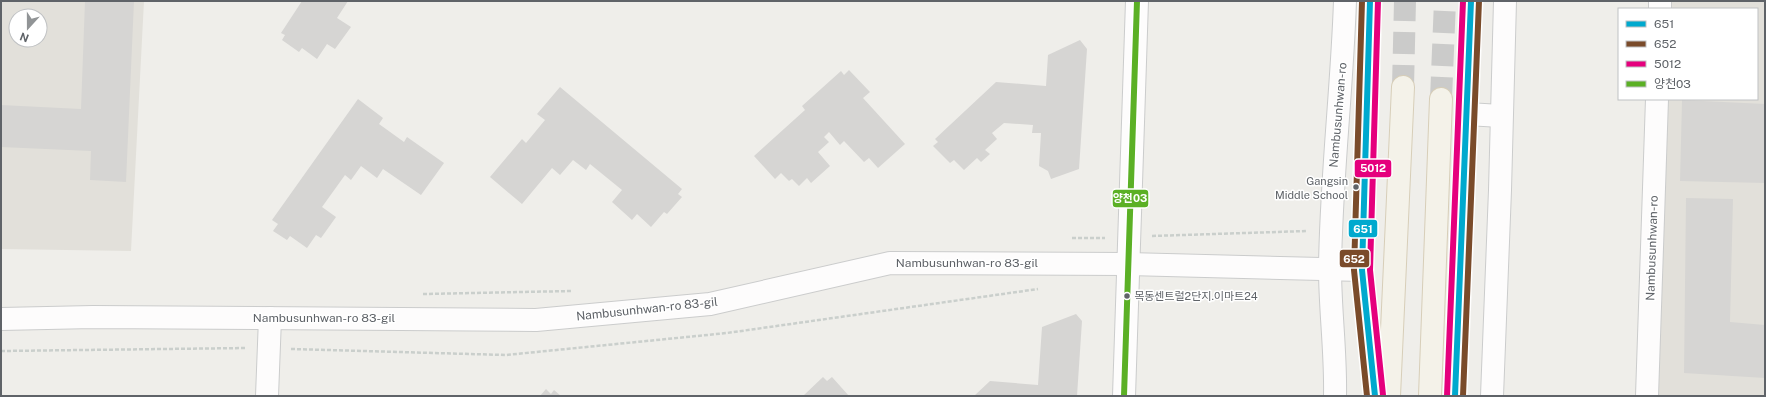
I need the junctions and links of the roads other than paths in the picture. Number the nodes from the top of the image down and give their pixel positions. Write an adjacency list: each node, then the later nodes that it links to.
1 (1137, 1): 13 (street)
2 (1345, 1): 6 (street, Nambusunhwan-ro)
3 (1370, 1): 7 (main road)
4 (1471, 1): 11 (main road)
5 (1505, 1): 12 (street)
6 (1343, 67): 7 (street); 14 (street, Nambusunhwan-ro)
7 (1368, 71): 15 (main road)
8 (1403, 88): 22 (main road)
9 (1441, 99): 23 (main road)
10 (1657, 100): 26 (street, Nambusunhwan-ro)
11 (1467, 114): 12 (street); 24 (main road)
12 (1502, 116): 25 (street)
13 (1128, 264): 14 (street, Nambusunhwan-ro 83-gil); 16 (street, Nambusunhwan-ro 83-gil); 19 (street)
14 (1330, 269): 15 (street, Nambusunhwan-ro 83-gil); 20 (street, Nambusunhwan-ro)
15 (1362, 270): 21 (main road)
16 (270, 318): 17 (street, Nambusunhwan-ro 83-gil); 18 (street)
17 (1, 319)
18 (267, 396)
19 (1124, 396)
20 (1335, 396)
21 (1375, 396)
22 (1389, 396)
23 (1430, 396)
24 (1454, 396)
25 (1492, 396)
26 (1647, 396)

